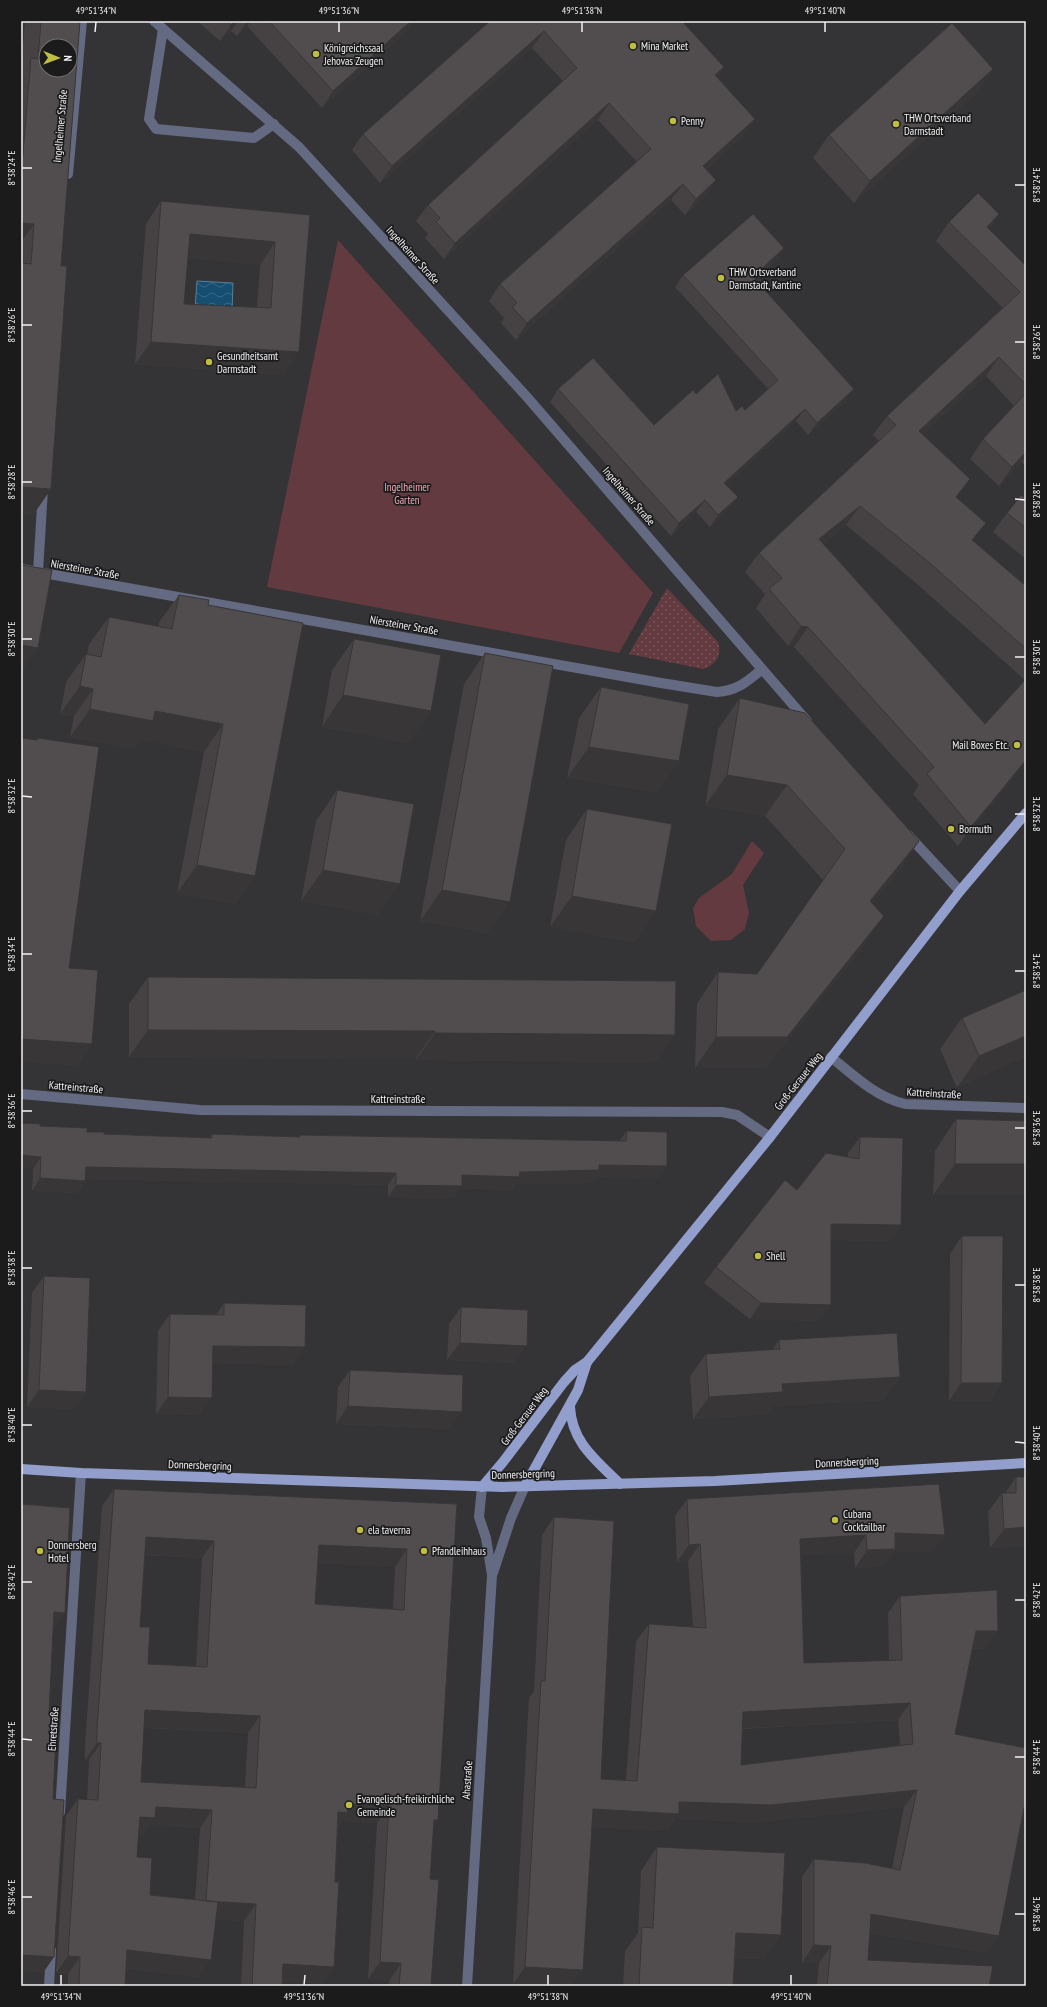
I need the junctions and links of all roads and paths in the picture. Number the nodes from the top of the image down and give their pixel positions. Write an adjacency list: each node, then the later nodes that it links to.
1 (82, 21): 5 (street, Ingelheimer Straße)
2 (154, 21): 3 (street, Ingelheimer Straße)
3 (163, 29): 4 (street, Ingelheimer Straße); 4 (street)
4 (274, 124): 9 (street, Ingelheimer Straße)
5 (67, 187)
6 (44, 478): 8 (street, Niersteiner Straße)
7 (21, 569): 8 (street, Niersteiner Straße)
8 (38, 572): 9 (street, Niersteiner Straße)
9 (762, 670): 10 (street, Ingelheimer Straße)
10 (813, 728)
11 (1026, 813): 13 (main road, Groß-Gerauer Weg)
12 (902, 828): 13 (street)
13 (960, 891): 14 (main road, Groß-Gerauer Weg)
14 (831, 1057): 16 (street, Kattreinstraße); 17 (main road, Groß-Gerauer Weg)
15 (21, 1094): 17 (street, Kattreinstraße)
16 (1026, 1108)
17 (770, 1137): 18 (main road, Groß-Gerauer Weg)
18 (587, 1362): 19 (main road, Groß-Gerauer Weg); 25 (main road, Groß-Gerauer Weg)
19 (570, 1407): 23 (main road); 24 (main road, Groß-Gerauer Weg)
20 (1026, 1463): 23 (main road, Donnersbergring)
21 (21, 1469): 22 (main road, Donnersbergring)
22 (81, 1473): 25 (main road, Donnersbergring); 27 (street, Ehretstraße)
23 (620, 1484): 24 (main road, Donnersbergring)
24 (525, 1486): 25 (main road, Donnersbergring); 26 (street, Ahastraße)
25 (482, 1487): 26 (street, Ahastraße)
26 (492, 1575): 30 (street, Ahastraße)
27 (59, 1822)
28 (52, 1939): 29 (street)
29 (49, 1986)
30 (467, 1986)

